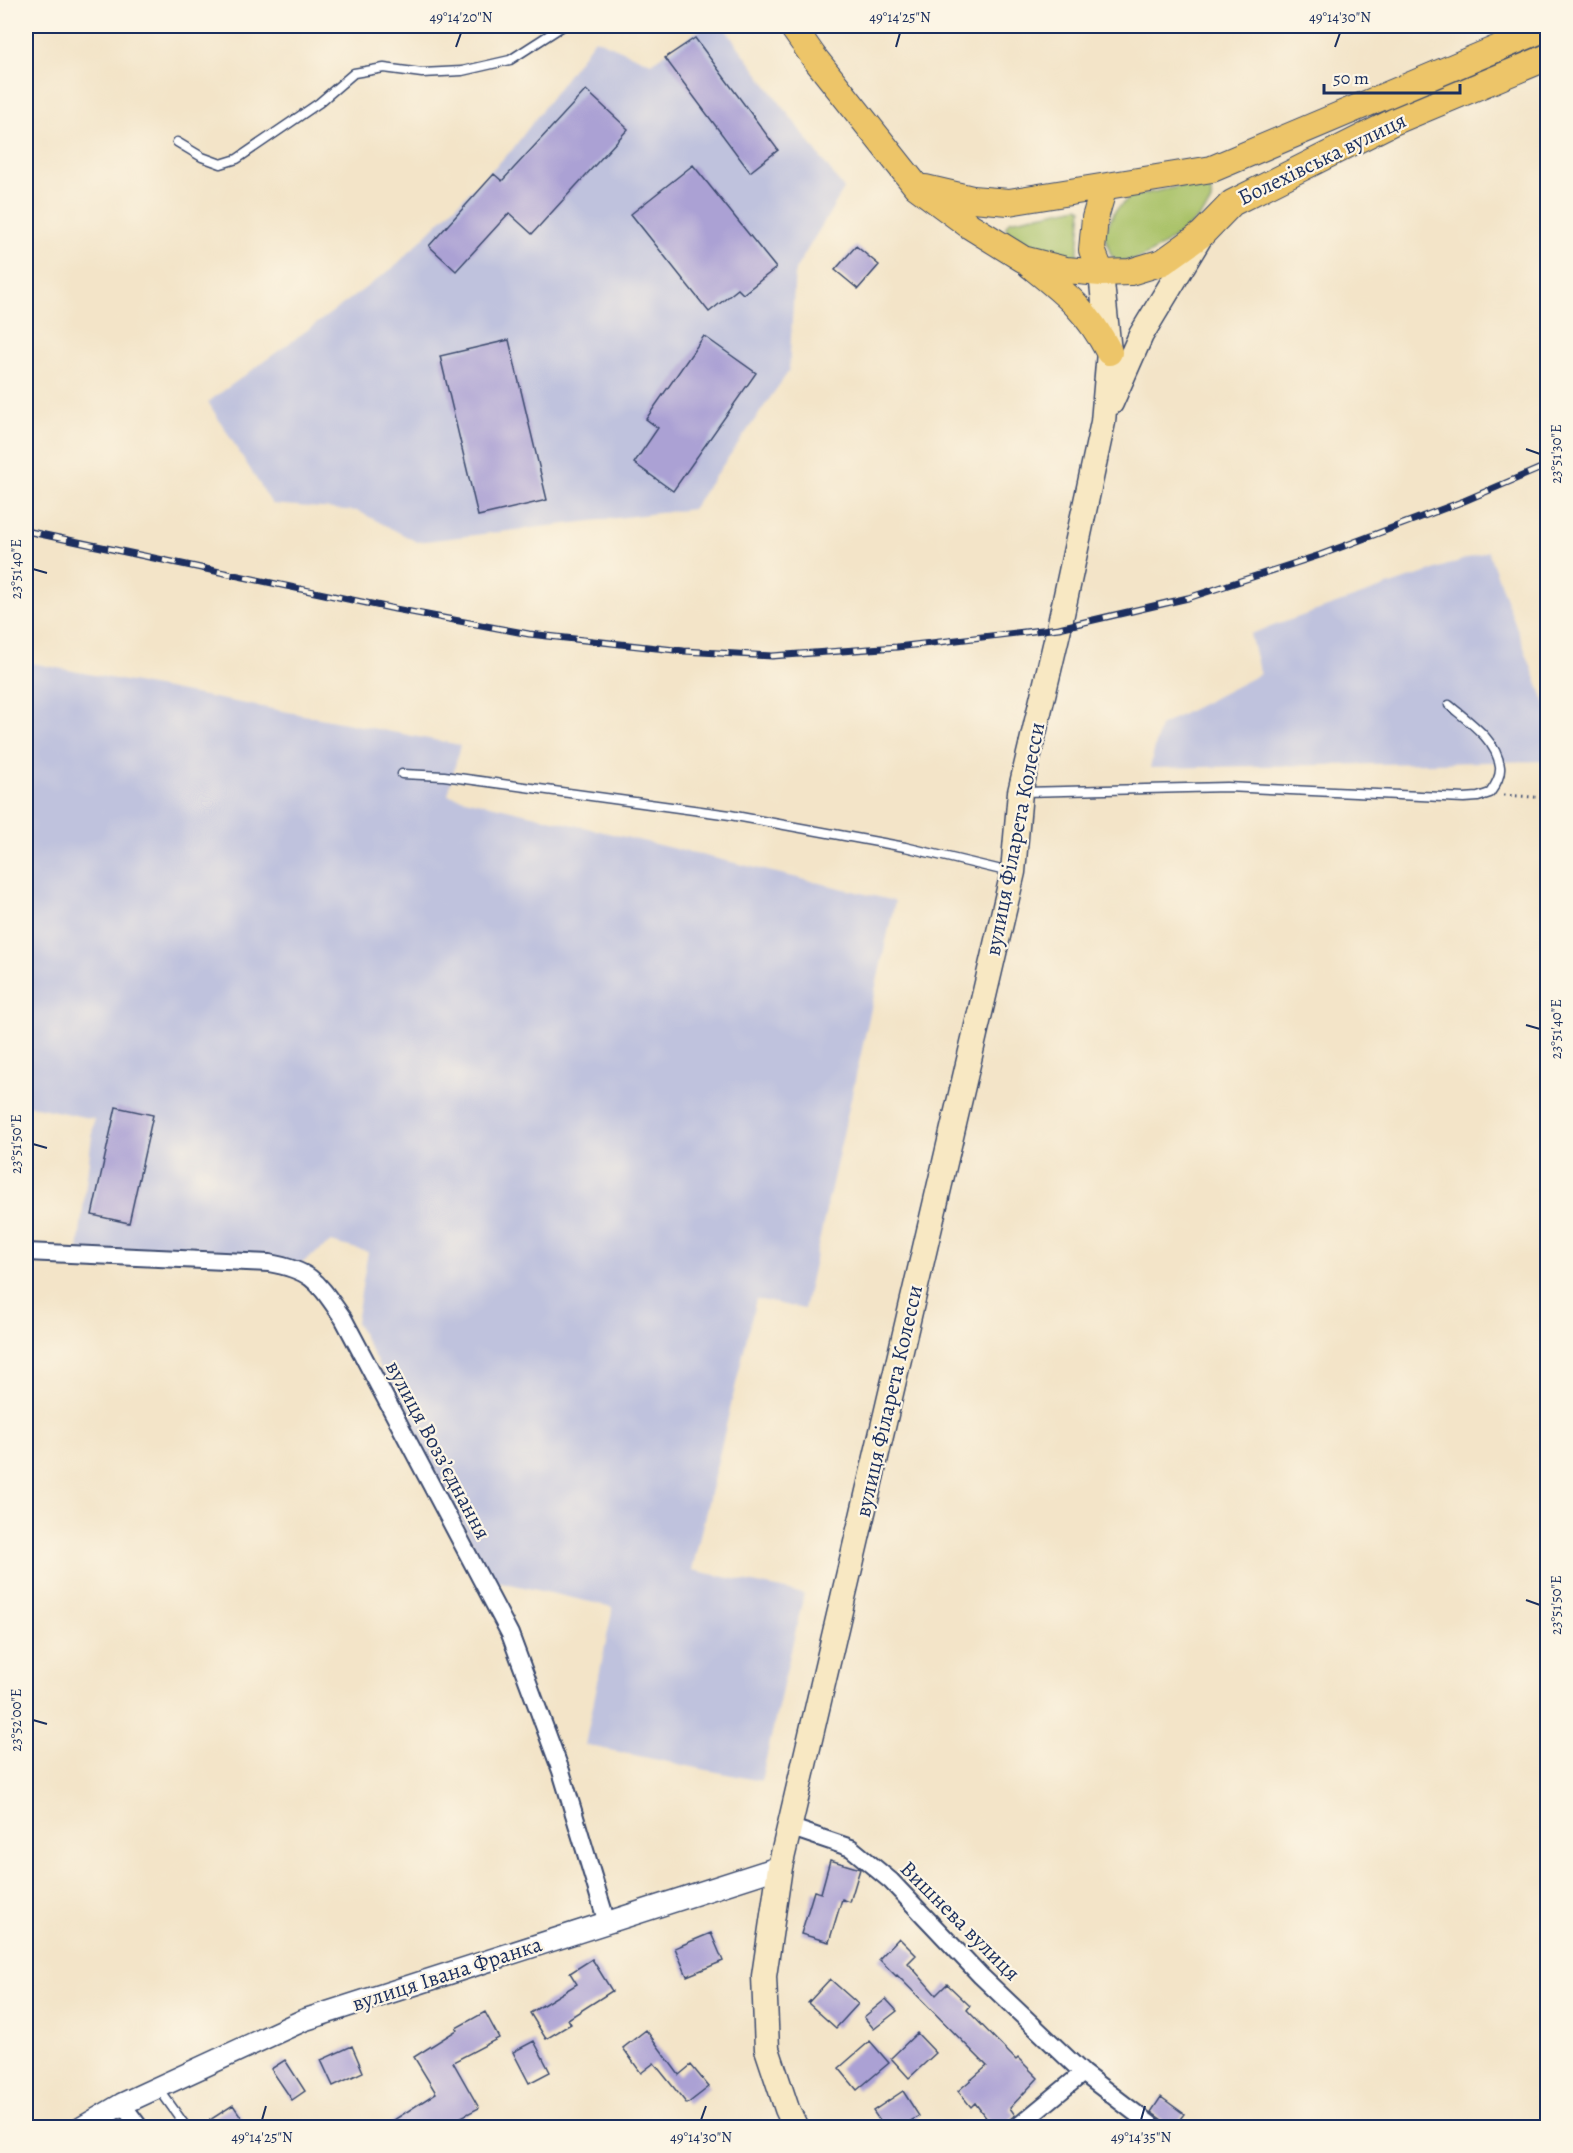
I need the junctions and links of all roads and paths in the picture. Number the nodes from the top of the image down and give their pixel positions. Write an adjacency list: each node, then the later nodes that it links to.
1 (563, 26): 5 (lane)
2 (792, 26): 7 (main road, Болехівська вулиця)
3 (1548, 27): 6 (main road, Болехівська вулиця)
4 (1548, 57): 9 (main road, Болехівська вулиця)
5 (177, 142)
6 (1212, 169): 8 (main road, Болехівська вулиця); 9 (main road)
7 (916, 186): 8 (main road, Болехівська вулиця); 11 (main road, Болехівська вулиця)
8 (1104, 187): 12 (main road)
9 (1232, 203): 10 (main road, Болехівська вулиця)
10 (1202, 234): 12 (main road, Болехівська вулиця); 14 (main road)
11 (1023, 259): 12 (main road, Болехівська вулиця); 13 (main road)
12 (1101, 273): 13 (main road)
13 (1109, 352): 14 (main road)
14 (1103, 422): 17 (main road, вулиця Філарета Колесси)
15 (1449, 705): 18 (lane)
16 (402, 774): 20 (lane)
17 (1020, 792): 18 (lane); 20 (main road, вулиця Філарета Колесси)
18 (1490, 793): 19 (path)
19 (1548, 798)
20 (1013, 872): 22 (main road, вулиця Філарета Колесси)
21 (26, 1252): 24 (street, вулиця Воззʼєднання)
22 (789, 1827): 23 (main road, вулиця Філарета Колесси); 25 (street, Вишнева вулиця)
23 (780, 1867): 24 (street, вулиця Івана Франка); 31 (main road, вулиця Філарета Колесси)
24 (606, 1923): 26 (street, вулиця Івана Франка)
25 (1083, 2073): 32 (street); 33 (street, Вишнева вулиця)
26 (158, 2087): 27 (street, вулиця Івана Франка); 30 (lane)
27 (122, 2104): 28 (street, вулиця Івана Франка); 29 (street)
28 (81, 2127)
29 (140, 2127)
30 (187, 2127)
31 (796, 2127)
32 (1016, 2127)
33 (1155, 2127)

